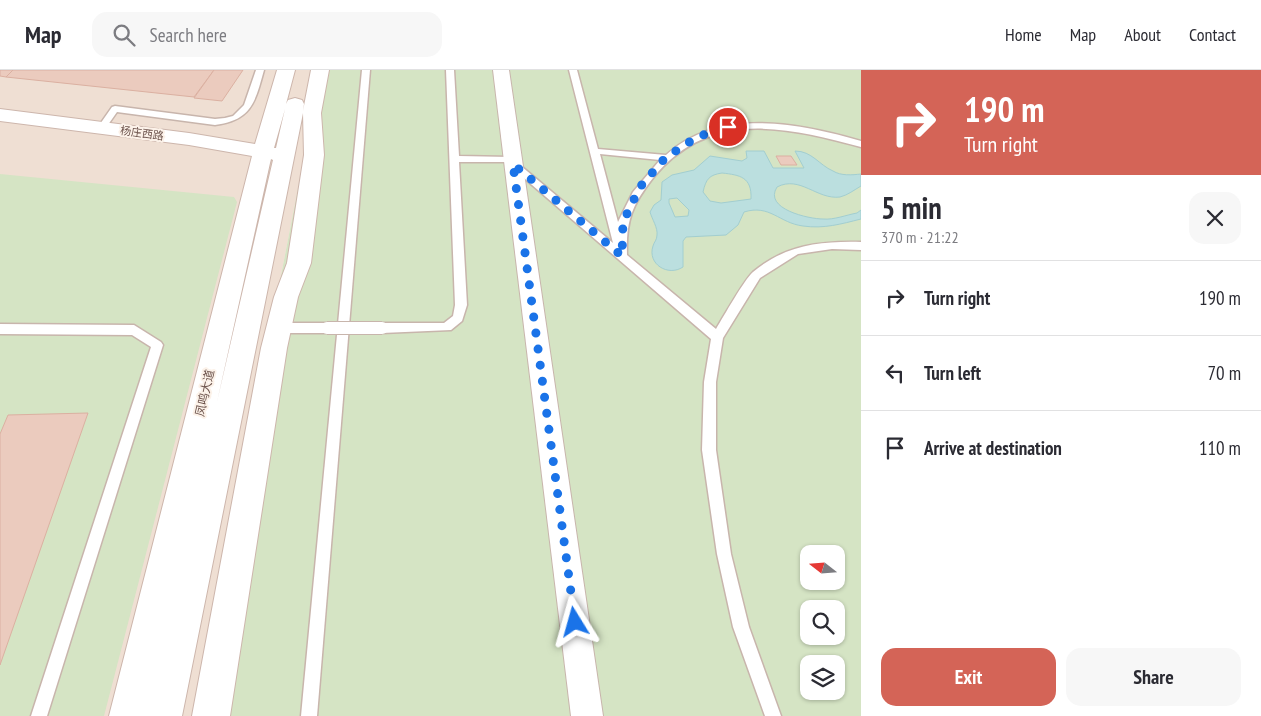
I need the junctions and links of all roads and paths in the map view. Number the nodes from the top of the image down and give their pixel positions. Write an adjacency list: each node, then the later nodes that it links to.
1 (260, 70): 10 (lane)
2 (286, 70): 15 (main road, 凤鸣大道)
3 (303, 70): 15 (main road, 凤鸣大道)
4 (320, 70): 20 (main road)
5 (366, 70): 27 (lane)
6 (450, 70): 16 (lane)
7 (501, 70): 17 (street)
8 (573, 70): 13 (lane)
9 (0, 115): 10 (main road, 杨庄西路)
10 (102, 127): 15 (main road, 杨庄西路)
11 (0, 128): 15 (main road, 杨庄西路)
12 (861, 144): 14 (lane)
13 (594, 151): 14 (lane); 19 (lane)
14 (665, 158): 19 (lane)
15 (272, 159): 24 (main road, 凤鸣大道); 25 (main road, 凤鸣大道)
16 (454, 159): 17 (lane); 20 (lane, bridge)
17 (513, 162): 19 (lane); 28 (street)
18 (861, 246): 22 (lane)
19 (622, 256): 22 (lane)
20 (279, 328): 26 (main road)
21 (0, 329): 23 (lane)
22 (717, 337): 29 (lane)
23 (39, 716)
24 (128, 716)
25 (163, 716)
26 (211, 716)
27 (309, 716)
28 (587, 716)
29 (773, 716)

